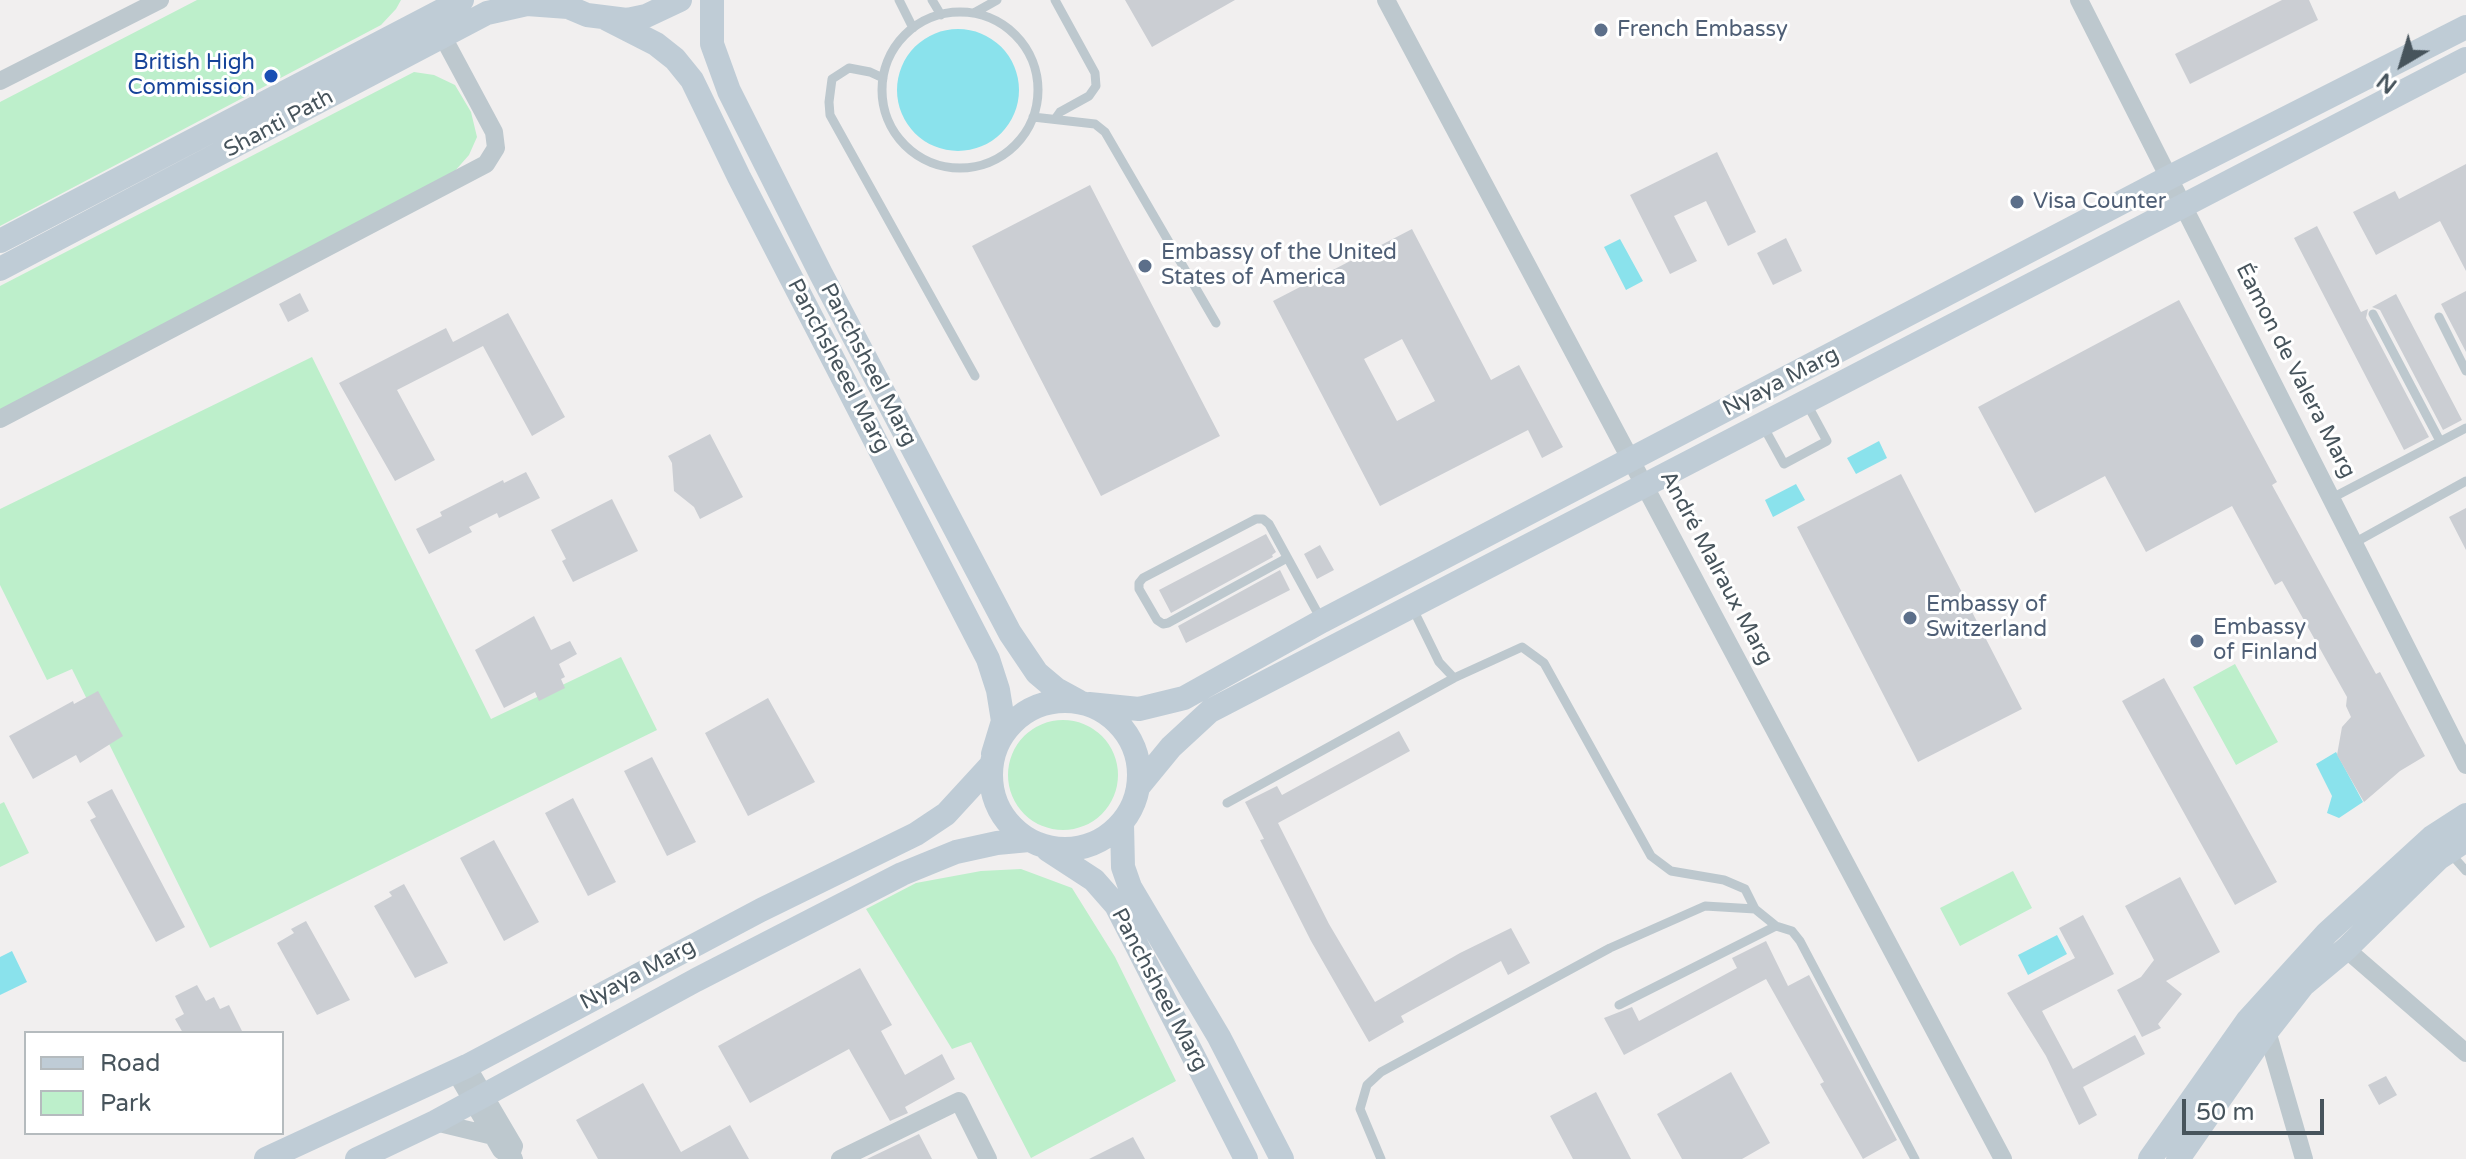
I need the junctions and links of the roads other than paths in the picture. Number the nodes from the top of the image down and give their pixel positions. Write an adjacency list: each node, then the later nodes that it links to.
1 (160, 0): 20 (street)
2 (462, 0): 14 (main road, Shanti Path)
3 (680, 0): 15 (main road)
4 (712, 0): 46 (main road, Panchsheel Marg)
5 (899, 0): 17 (lane)
6 (932, 0): 13 (lane)
7 (997, 0): 12 (lane)
8 (1055, 0): 22 (lane)
9 (1386, 0): 37 (street, André Malraux Marg)
10 (2079, 0): 23 (street, Éamon de Valera Marg)
11 (561, 4): 14 (main road, Shanti Path); 15 (main road, Shanti Path)
12 (974, 13): 13 (lane); 21 (lane)
13 (941, 15): 17 (lane)
14 (433, 18): 25 (main road, Shanti Path); 26 (main road, Shanti Path); 33 (street)
15 (607, 19): 47 (main road, Panchsheeel Marg)
16 (2466, 27): 23 (main road, Nyaya Marg)
17 (913, 28): 19 (lane)
18 (2466, 59): 24 (main road, Nyaya Marg)
19 (883, 78): 21 (lane); 31 (lane)
20 (0, 81)
21 (1033, 117): 22 (lane)
22 (1055, 119): 29 (lane)
23 (2170, 177): 24 (street, Éamon de Valera Marg); 37 (main road, Nyaya Marg)
24 (2184, 205): 32 (main road, Nyaya Marg); 40 (street, Éamon de Valera Marg)
25 (0, 241)
26 (0, 269)
27 (2373, 314): 36 (lane)
28 (2439, 317): 30 (lane)
29 (1216, 323)
30 (2466, 371)
31 (975, 376)
32 (1805, 401): 34 (main road, Nyaya Marg); 34 (lane)
33 (0, 419)
34 (1762, 423): 39 (main road, Nyaya Marg)
35 (2466, 428): 36 (lane)
36 (2440, 441): 40 (lane)
37 (1632, 459): 39 (street, André Malraux Marg); 44 (main road, Nyaya Marg)
38 (2466, 481): 41 (lane)
39 (1645, 484): 43 (main road, Nyaya Marg); 76 (street, André Malraux Marg)
40 (2332, 498): 41 (street, Éamon de Valera Marg)
41 (2354, 543): 48 (street, Éamon de Valera Marg)
42 (1287, 558): 42 (lane); 44 (lane)
43 (1412, 606): 45 (lane); 49 (main road, Nyaya Marg)
44 (1322, 621): 46 (main road, Nyaya Marg)
45 (1454, 678): 50 (lane); 56 (lane)
46 (1083, 702): 47 (main road); 49 (main road)
47 (992, 759): 53 (main road); 62 (main road, Nyaya Marg)
48 (2466, 765)
49 (1139, 786): 52 (main road)
50 (1227, 803)
51 (2466, 815): 77 (main road)
52 (1122, 824): 53 (main road); 73 (main road, Panchsheel Marg)
53 (1035, 843): 63 (main road, Nyaya Marg); 72 (main road, Panchsheel Marg)
54 (2457, 846): 55 (lane); 58 (main road)
55 (2466, 871)
56 (1755, 909): 57 (lane); 74 (lane)
57 (1776, 926): 59 (lane); 75 (lane)
58 (2346, 949): 60 (main road); 61 (street)
59 (1619, 1005)
60 (2267, 1031): 78 (main road); 79 (street)
61 (2466, 1053)
62 (461, 1068): 64 (street); 68 (main road, Nyaya Marg)
63 (508, 1083): 64 (main road, Nyaya Marg); 66 (street)
64 (478, 1098): 65 (main road, Nyaya Marg); 66 (street)
65 (435, 1122): 66 (street); 69 (main road, Nyaya Marg)
66 (497, 1130): 67 (street)
67 (512, 1157)
68 (266, 1159)
69 (357, 1159)
70 (840, 1159): 71 (street)
71 (988, 1159)
72 (1246, 1159)
73 (1282, 1159)
74 (1381, 1159)
75 (1915, 1159)
76 (2003, 1159)
77 (2150, 1159)
78 (2178, 1159)
79 (2304, 1159)

